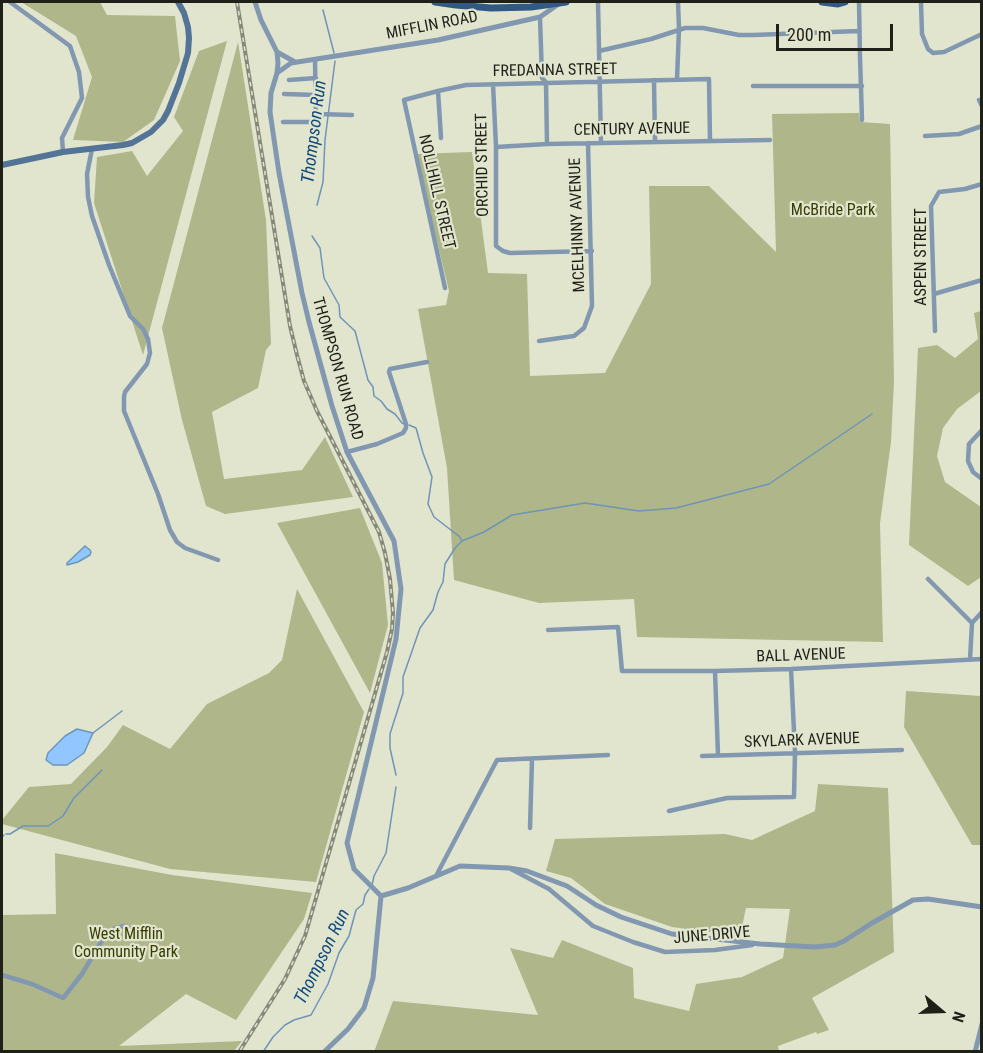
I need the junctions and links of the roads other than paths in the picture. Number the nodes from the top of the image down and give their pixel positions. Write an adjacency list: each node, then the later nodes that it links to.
1 (10, 2): 51 (street)
2 (178, 2): 50 (main road)
3 (255, 2): 16 (street, THOMPSON RUN ROAD)
4 (435, 2): 5 (main road)
5 (563, 2): 12 (street, MIFFLIN ROAD)
6 (598, 2): 17 (street, MCELHINNY AVENUE)
7 (678, 2): 13 (street)
8 (822, 2): 9 (main road)
9 (846, 2)
10 (859, 2): 14 (street)
11 (921, 2): 15 (street)
12 (540, 18): 18 (street, MIFFLIN ROAD); 26 (street)
13 (679, 29): 14 (street); 17 (street); 22 (street)
14 (859, 31): 29 (street)
15 (981, 34)
16 (277, 51): 19 (street); 20 (street, THOMPSON RUN ROAD)
17 (598, 51): 25 (street, MCELHINNY AVENUE)
18 (315, 60): 19 (street, MIFFLIN ROAD); 21 (street)
19 (297, 62): 20 (street)
20 (277, 73): 62 (street, THOMPSON RUN ROAD)
21 (316, 78): 23 (street); 32 (street)
22 (677, 79): 24 (street, FREDANNA STREET); 44 (street, FREDANNA STREET)
23 (290, 80)
24 (654, 80): 25 (street, FREDANNA STREET); 46 (street)
25 (600, 81): 26 (street, FREDANNA STREET); 45 (street, MCELHINNY AVENUE)
26 (546, 82): 27 (street, FREDANNA STREET); 48 (street)
27 (493, 84): 30 (street, FREDANNA STREET); 49 (street, ORCHID STREET)
28 (753, 86): 29 (street)
29 (862, 86): 38 (street)
30 (438, 91): 33 (street, FREDANNA STREET); 42 (street)
31 (284, 94): 32 (street)
32 (316, 94): 36 (street)
33 (404, 100): 56 (street, NOLLHILL STREET)
34 (979, 100): 35 (street)
35 (981, 106)
36 (317, 114): 37 (street); 39 (street)
37 (352, 115)
38 (862, 120)
39 (283, 122)
40 (981, 126): 41 (street)
41 (925, 136)
42 (441, 138)
43 (770, 140): 44 (street, CENTURY AVENUE)
44 (710, 141): 46 (street, CENTURY AVENUE)
45 (601, 142): 46 (street, CENTURY AVENUE); 47 (street, CENTURY AVENUE)
46 (655, 142)
47 (588, 143): 48 (street, CENTURY AVENUE); 54 (street, MCELHINNY AVENUE)
48 (547, 144): 49 (street, CENTURY AVENUE)
49 (496, 147): 54 (street, ORCHID STREET)
50 (92, 149): 51 (main road); 64 (street)
51 (63, 152): 52 (main road)
52 (2, 165)
53 (981, 184): 57 (street, ASPEN STREET)
54 (592, 250): 59 (street, MCELHINNY AVENUE)
55 (981, 280): 57 (street)
56 (445, 288)
57 (934, 294): 58 (street, ASPEN STREET)
58 (935, 332)
59 (539, 341)
60 (427, 362): 62 (street)
61 (981, 430): 63 (street)
62 (347, 452): 83 (street, THOMPSON RUN ROAD)
63 (981, 479)
64 (218, 560)
65 (928, 579): 67 (street)
66 (981, 612): 67 (street)
67 (972, 622): 70 (street)
68 (548, 630): 72 (street, BALL AVENUE)
69 (981, 659): 70 (street, BALL AVENUE)
70 (970, 660): 71 (street, BALL AVENUE)
71 (791, 669): 72 (street, BALL AVENUE); 74 (street)
72 (715, 671): 76 (street)
73 (902, 750): 74 (street, SKYLARK AVENUE)
74 (795, 752): 76 (street, SKYLARK AVENUE); 79 (street)
75 (608, 755): 78 (street)
76 (718, 755): 77 (street, SKYLARK AVENUE)
77 (702, 756)
78 (532, 759): 80 (street); 82 (street)
79 (669, 811)
80 (530, 828)
81 (509, 868): 82 (street); 86 (street); 86 (street, JUNE DRIVE)
82 (436, 876): 83 (street)
83 (381, 896): 89 (street)
84 (981, 906): 86 (street)
85 (131, 929): 87 (street)
86 (760, 944)
87 (2, 975)
88 (981, 1024): 90 (street)
89 (324, 1052)
90 (975, 1052)

